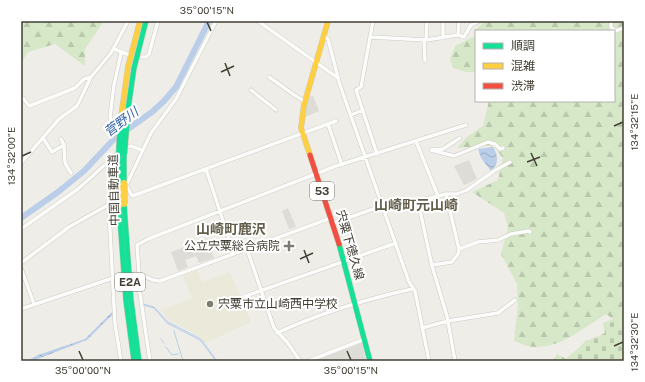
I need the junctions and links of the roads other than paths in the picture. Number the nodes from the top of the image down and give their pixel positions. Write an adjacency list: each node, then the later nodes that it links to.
1 (128, 21): 20 (street)
2 (140, 21): 35 (main road, 中国自動車道 / E2A)
3 (146, 21): 35 (main road, 中国自動車道 / E2A)
4 (158, 21): 23 (street)
5 (216, 21): 47 (street)
6 (258, 21): 25 (street)
7 (328, 21): 16 (main road, 宍粟下徳久線 / 53)
8 (373, 21): 17 (street)
9 (427, 21): 19 (street)
10 (444, 21): 18 (street)
11 (459, 21): 15 (street)
12 (480, 21): 15 (street)
13 (611, 21): 14 (street)
14 (614, 30)
15 (458, 35): 18 (street)
16 (324, 36): 25 (main road, 宍粟下徳久線 / 53); 28 (street)
17 (371, 37): 19 (street); 33 (street)
18 (443, 38): 19 (street)
19 (425, 40): 24 (street)
20 (114, 49): 21 (street); 26 (street)
21 (121, 53): 22 (street); 39 (street)
22 (127, 54)
23 (142, 57)
24 (424, 61)
25 (316, 63): 28 (street); 31 (main road, 宍粟下徳久線 / 53)
26 (91, 77): 30 (street); 41 (street)
27 (269, 77): 31 (street)
28 (338, 78): 34 (street)
29 (251, 90): 32 (street)
30 (21, 99)
31 (305, 101): 40 (main road, 宍粟下徳久線 / 53)
32 (276, 110)
33 (363, 110): 34 (street); 48 (street)
34 (351, 115): 49 (street)
35 (124, 117): 56 (main road, 中国自動車道 / E2A, bridge); 56 (main road, 中国自動車道 / E2A, bridge)
36 (336, 122): 37 (street)
37 (328, 124): 40 (street); 52 (street)
38 (466, 125): 44 (street)
39 (118, 129)
40 (302, 133): 53 (street); 55 (main road, 宍粟下徳久線 / 53)
41 (42, 138): 45 (street); 51 (street)
42 (61, 138): 45 (street)
43 (460, 138): 46 (street)
44 (416, 141): 48 (street); 58 (street)
45 (64, 145): 54 (street)
46 (503, 148)
47 (142, 150): 56 (street); 64 (street)
48 (377, 154): 49 (street)
49 (366, 158): 52 (street); 61 (street)
50 (510, 162): 57 (street)
51 (21, 163)
52 (342, 165): 55 (street)
53 (206, 169): 56 (street); 62 (street)
54 (71, 173)
55 (317, 175): 62 (street); 63 (main road, 宍粟下徳久線 / 53)
56 (123, 185): 60 (main road, 中国自動車道 / E2A, bridge)
57 (446, 194): 58 (street); 68 (street)
58 (438, 196): 59 (street)
59 (418, 201): 61 (street); 72 (street)
60 (120, 204): 71 (street); 76 (street); 89 (main road, 中国自動車道 / E2A); 90 (main road, 中国自動車道 / E2A)
61 (383, 208): 63 (street); 66 (street)
62 (221, 212): 69 (street); 74 (street)
63 (332, 221): 67 (street); 70 (main road, 宍粟下徳久線 / 53)
64 (21, 229)
65 (530, 232): 68 (street)
66 (396, 243): 70 (street); 77 (street)
67 (247, 249): 69 (street); 78 (street)
68 (459, 249): 72 (street)
69 (234, 254): 74 (street)
70 (343, 260): 78 (street); 82 (main road, 宍粟下徳久線 / 53)
71 (21, 263)
72 (432, 265): 84 (street)
73 (21, 268): 81 (street)
74 (137, 273): 91 (street)
75 (118, 276): 76 (street)
76 (112, 278): 81 (street); 88 (street)
77 (412, 289): 82 (street); 85 (street)
78 (261, 290): 79 (street); 86 (street)
79 (243, 297)
80 (515, 300): 84 (street)
81 (34, 304): 83 (street)
82 (354, 304): 86 (street); 87 (main road, 宍粟下徳久線 / 53)
83 (21, 309)
84 (448, 321): 85 (street); 96 (street)
85 (422, 328): 95 (street)
86 (277, 333): 92 (street)
87 (365, 339): 93 (street); 94 (main road, 宍粟下徳久線 / 53)
88 (121, 361)
89 (134, 361)
90 (139, 361)
91 (150, 361)
92 (300, 361)
93 (308, 361)
94 (370, 361)
95 (429, 361)
96 (455, 361)

